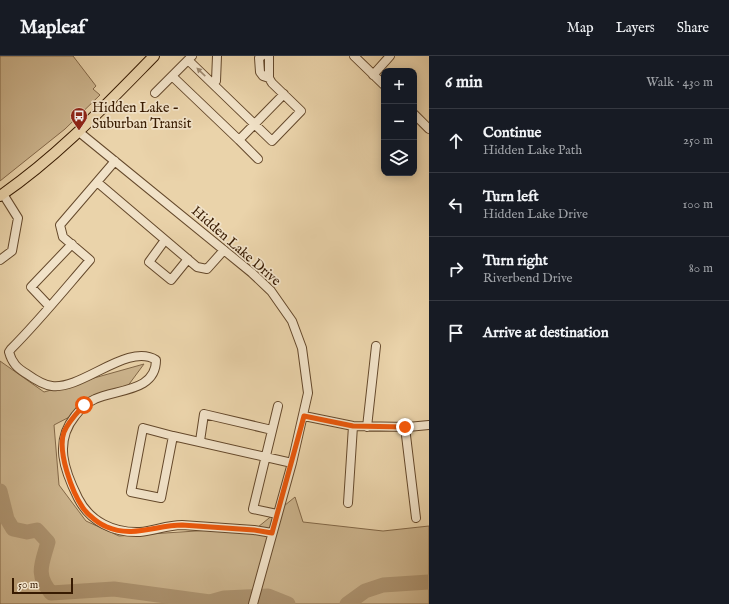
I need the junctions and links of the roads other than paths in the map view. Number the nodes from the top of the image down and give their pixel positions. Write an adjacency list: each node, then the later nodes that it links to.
1 (154, 56): 18 (main road)
2 (217, 56): 12 (street)
3 (262, 56): 10 (street)
4 (269, 56): 10 (street)
5 (354, 56): 8 (street)
6 (390, 56): 8 (street)
7 (190, 58): 9 (street); 12 (street, one-way to 7)
8 (373, 75): 11 (street)
9 (172, 76): 13 (street); 19 (street)
10 (269, 78): 14 (street)
11 (381, 82)
12 (213, 84): 16 (street)
13 (155, 94)
14 (284, 94): 16 (street); 16 (street)
15 (417, 117): 17 (street)
16 (255, 125): 19 (street)
17 (429, 129)
18 (79, 132): 21 (street, Hidden Lake Drive); 23 (main road)
19 (239, 140): 20 (street)
20 (258, 159)
21 (115, 161): 22 (street); 26 (street, Hidden Lake Drive)
22 (97, 182): 24 (street); 25 (street)
23 (1, 195): 28 (street)
24 (166, 240): 27 (street); 27 (street)
25 (72, 244): 29 (street); 29 (street)
26 (224, 250): 27 (street); 32 (street, Hidden Lake Drive)
27 (188, 259)
28 (0, 260)
29 (50, 306): 45 (street)
30 (376, 346): 35 (street)
31 (278, 406): 37 (street)
32 (304, 416): 34 (street); 41 (street, Hidden Lake Drive)
33 (429, 425): 36 (street)
34 (353, 426): 35 (street); 42 (street)
35 (367, 427): 36 (street)
36 (405, 427): 44 (street)
37 (272, 430): 39 (street); 40 (street)
38 (173, 436): 38 (street); 39 (street)
39 (200, 441): 40 (street)
40 (266, 457): 41 (street); 43 (street)
41 (292, 463): 43 (street, Hidden Lake Drive)
42 (348, 503)
43 (277, 514): 45 (street, Hidden Lake Drive)
44 (416, 518)
45 (272, 533): 46 (street, Hidden Lake Drive)
46 (253, 604)

